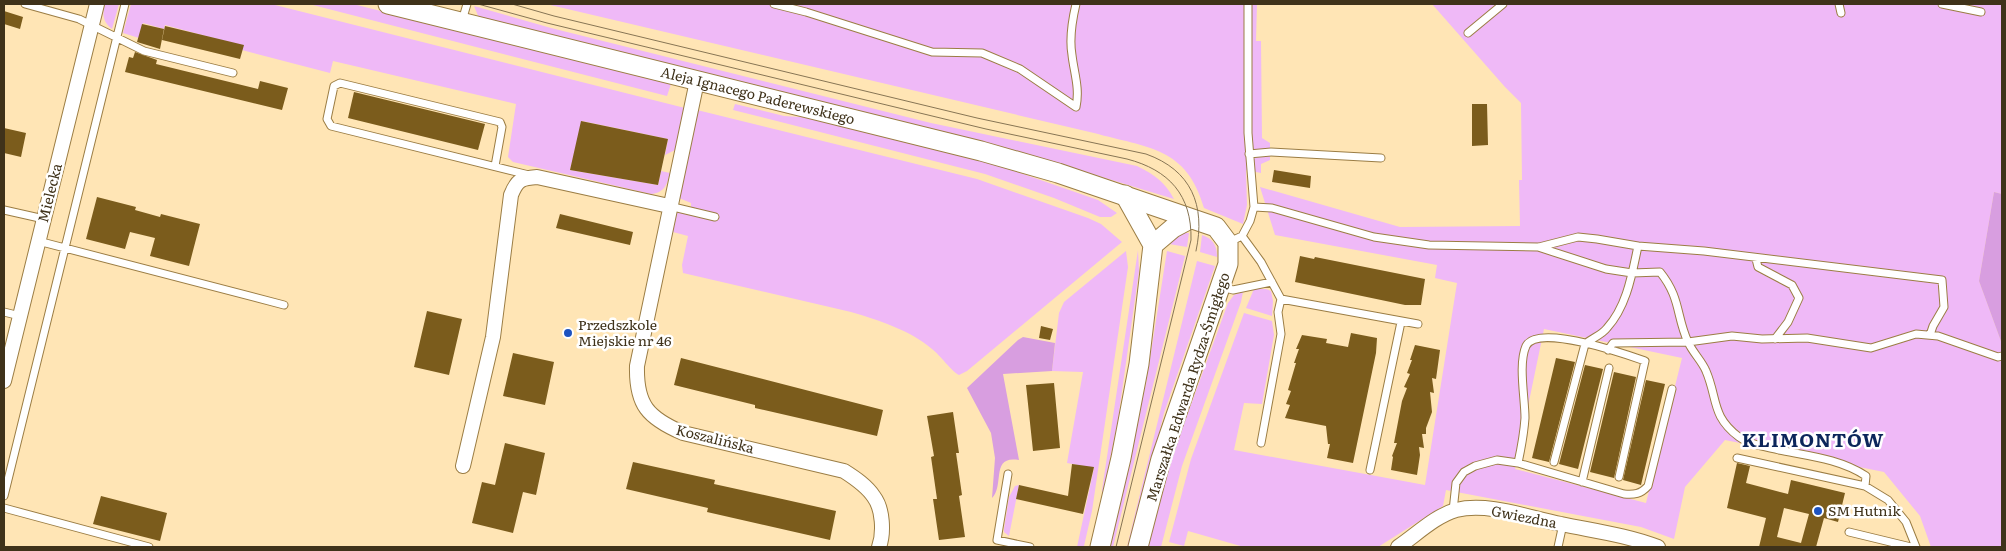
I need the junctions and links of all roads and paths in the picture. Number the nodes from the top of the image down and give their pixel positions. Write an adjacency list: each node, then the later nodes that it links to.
1 (25, 4): 11 (lane)
2 (97, 4): 15 (street, Mielecka)
3 (125, 4): 17 (lane)
4 (388, 4): 13 (street, Aleja Ignacego Paderewskiego)
5 (774, 4): 6 (lane)
6 (1076, 4)
7 (1248, 4): 20 (lane)
8 (1503, 4): 16 (lane)
9 (1839, 4): 14 (lane)
10 (1942, 4): 12 (lane)
11 (47, 6): 15 (lane)
12 (1981, 12)
13 (464, 13): 19 (street, Aleja Ignacego Paderewskiego)
14 (1842, 13)
15 (90, 25): 17 (lane); 29 (street, Mielecka)
16 (1468, 33)
17 (116, 37): 18 (lane); 36 (lane)
18 (234, 73)
19 (697, 81): 24 (street, Aleja Ignacego Paderewskiego); 25 (street, Koszalińska)
20 (1249, 154): 21 (lane); 26 (lane)
21 (1381, 158)
22 (495, 166): 22 (lane); 23 (lane)
23 (537, 177): 25 (street); 60 (street)
24 (1125, 195): 30 (street); 33 (street)
25 (669, 206): 28 (lane); 72 (street, Koszalińska)
26 (1254, 207): 31 (lane); 35 (lane)
27 (4, 210): 29 (lane)
28 (715, 217)
29 (44, 219): 32 (street, Mielecka)
30 (1190, 219): 31 (street); 33 (street)
31 (1235, 239): 39 (lane); 40 (street, Marszałka Edwarda Rydza-Śmigłego)
32 (38, 242): 36 (lane); 44 (street, Mielecka)
33 (1153, 245): 74 (street)
34 (1638, 246): 35 (lane); 37 (lane); 38 (lane)
35 (1538, 247): 38 (lane)
36 (65, 249): 42 (lane); 66 (lane)
37 (1756, 259): 47 (lane); 48 (lane)
38 (1632, 272): 49 (lane); 50 (lane)
39 (1272, 282): 40 (lane); 41 (lane)
40 (1220, 287): 75 (street, Marszałka Edwarda Rydza-Śmigłego)
41 (1281, 299): 45 (lane); 56 (lane)
42 (284, 306)
43 (4, 312): 44 (lane)
44 (20, 316): 54 (street, Mielecka)
45 (1400, 322): 46 (lane); 61 (lane)
46 (1418, 324)
47 (1930, 335): 48 (lane); 52 (lane)
48 (1775, 339): 49 (lane)
49 (1688, 342): 51 (lane); 65 (lane)
50 (1585, 344): 51 (lane); 58 (lane); 59 (lane)
51 (1608, 350): 63 (lane)
52 (2002, 356)
53 (1609, 368): 64 (lane)
54 (4, 382)
55 (1672, 389): 64 (lane)
56 (1261, 443)
57 (1737, 458): 65 (lane)
58 (1554, 462)
59 (1518, 464): 64 (lane); 68 (lane)
60 (463, 466)
61 (1370, 470)
62 (1008, 474): 73 (lane)
63 (1618, 477)
64 (1582, 482)
65 (1865, 486): 80 (lane)
66 (4, 496)
67 (4, 508): 71 (lane)
68 (1453, 511): 69 (street, Gwiezdna); 76 (street, Gwiezdna)
69 (1563, 524): 77 (lane); 78 (street, Gwiezdna)
70 (1850, 532): 79 (lane)
71 (149, 547)
72 (879, 547)
73 (1030, 547)
74 (1100, 547)
75 (1138, 547)
76 (1398, 547)
77 (1558, 547)
78 (1658, 547)
79 (1910, 547)
80 (1916, 547)

